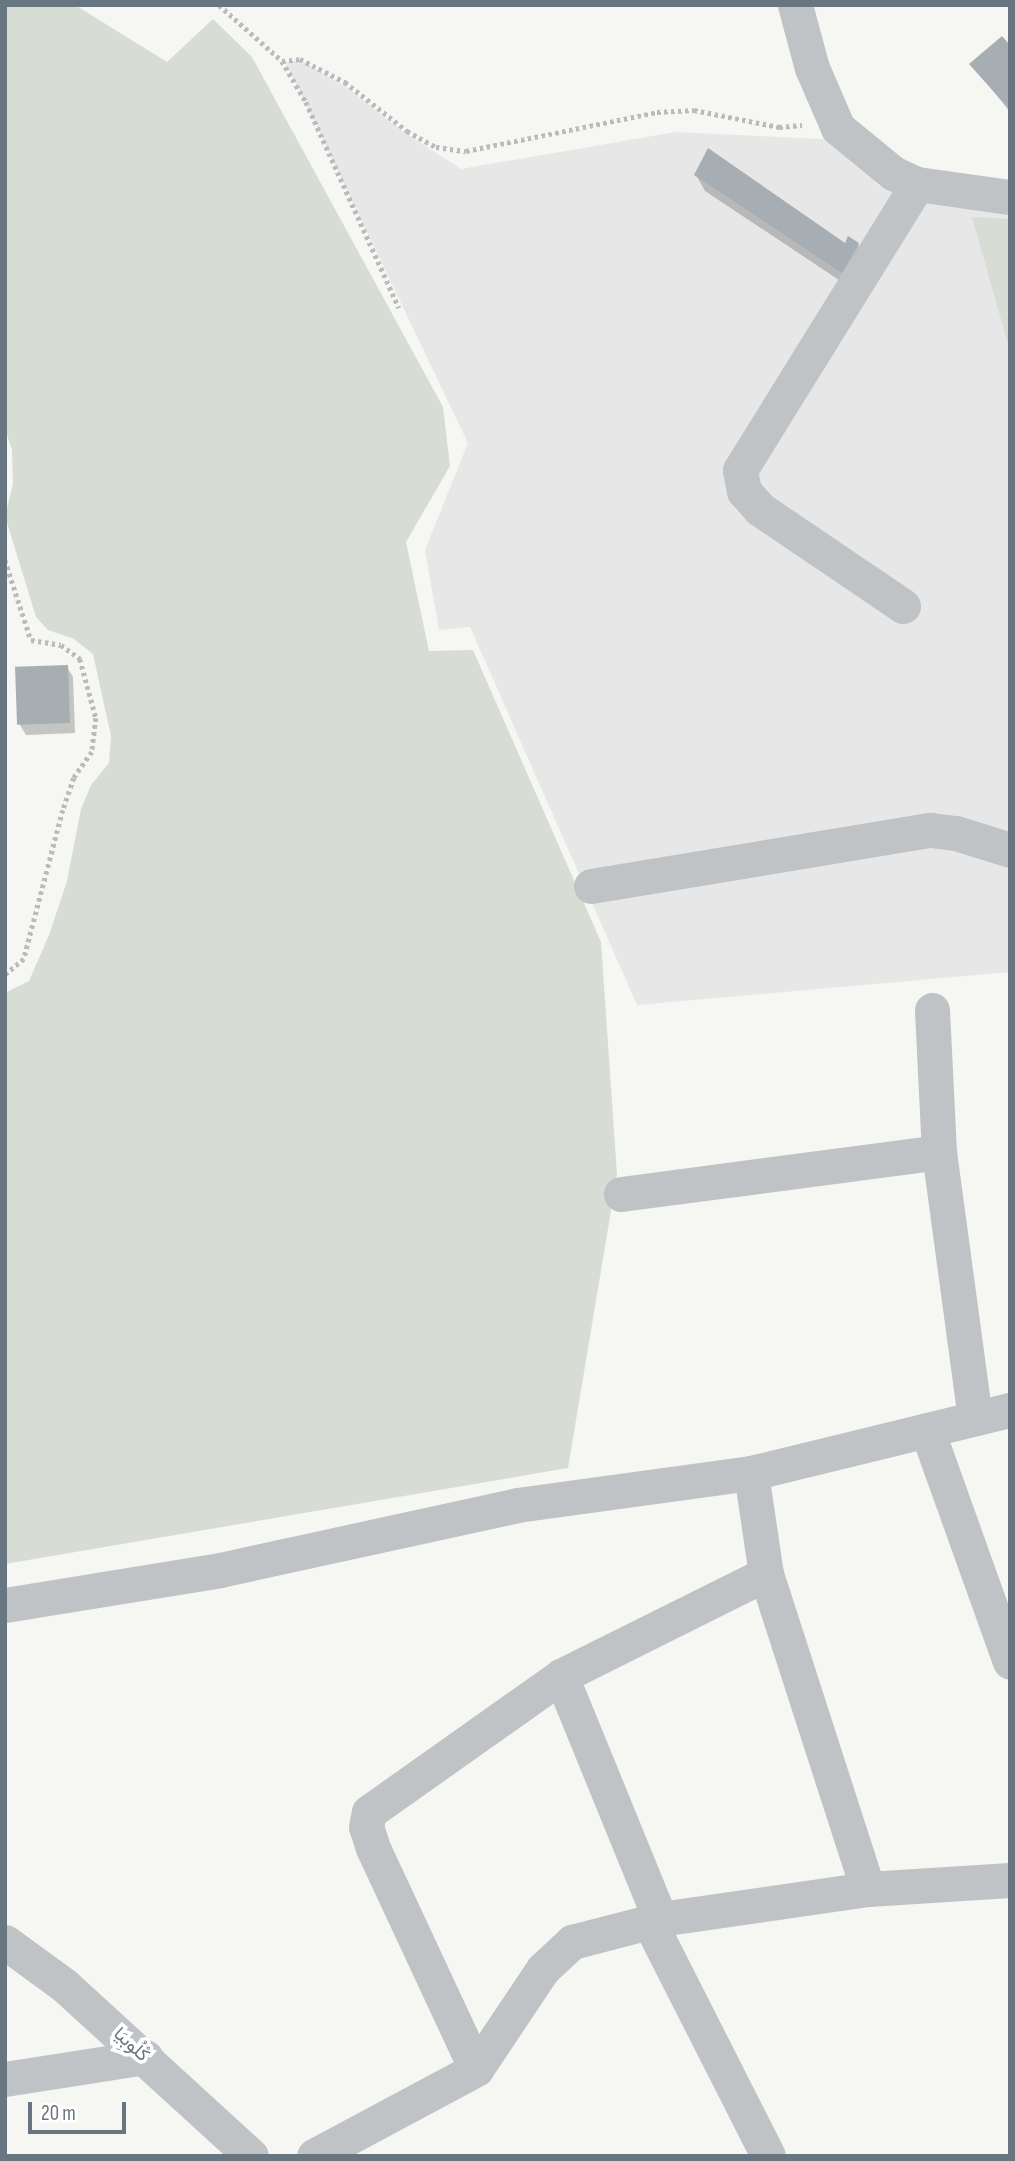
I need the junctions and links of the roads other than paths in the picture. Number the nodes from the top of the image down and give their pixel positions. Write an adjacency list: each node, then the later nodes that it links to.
1 (796, 5): 2 (street)
2 (917, 184): 3 (street); 4 (street)
3 (1010, 197)
4 (902, 606)
5 (1010, 850): 6 (street)
6 (591, 886)
7 (932, 1010): 8 (street)
8 (939, 1152): 9 (street); 11 (street)
9 (621, 1194)
10 (1010, 1410): 11 (street)
11 (975, 1418): 12 (street)
12 (928, 1430): 13 (street); 16 (street)
13 (751, 1473): 14 (street); 15 (street)
14 (766, 1574): 17 (street); 19 (street)
15 (5, 1605)
16 (1010, 1662)
17 (561, 1676): 20 (street); 23 (street)
18 (1010, 1880): 19 (street)
19 (868, 1889): 20 (street)
20 (655, 1920): 23 (street); 27 (street)
21 (5, 1942): 22 (street, كْلُوبِيَا)
22 (145, 2057): 24 (street); 25 (street, كْلُوبِيَا)
23 (475, 2069): 26 (street)
24 (5, 2079)
25 (251, 2156)
26 (314, 2156)
27 (768, 2156)

